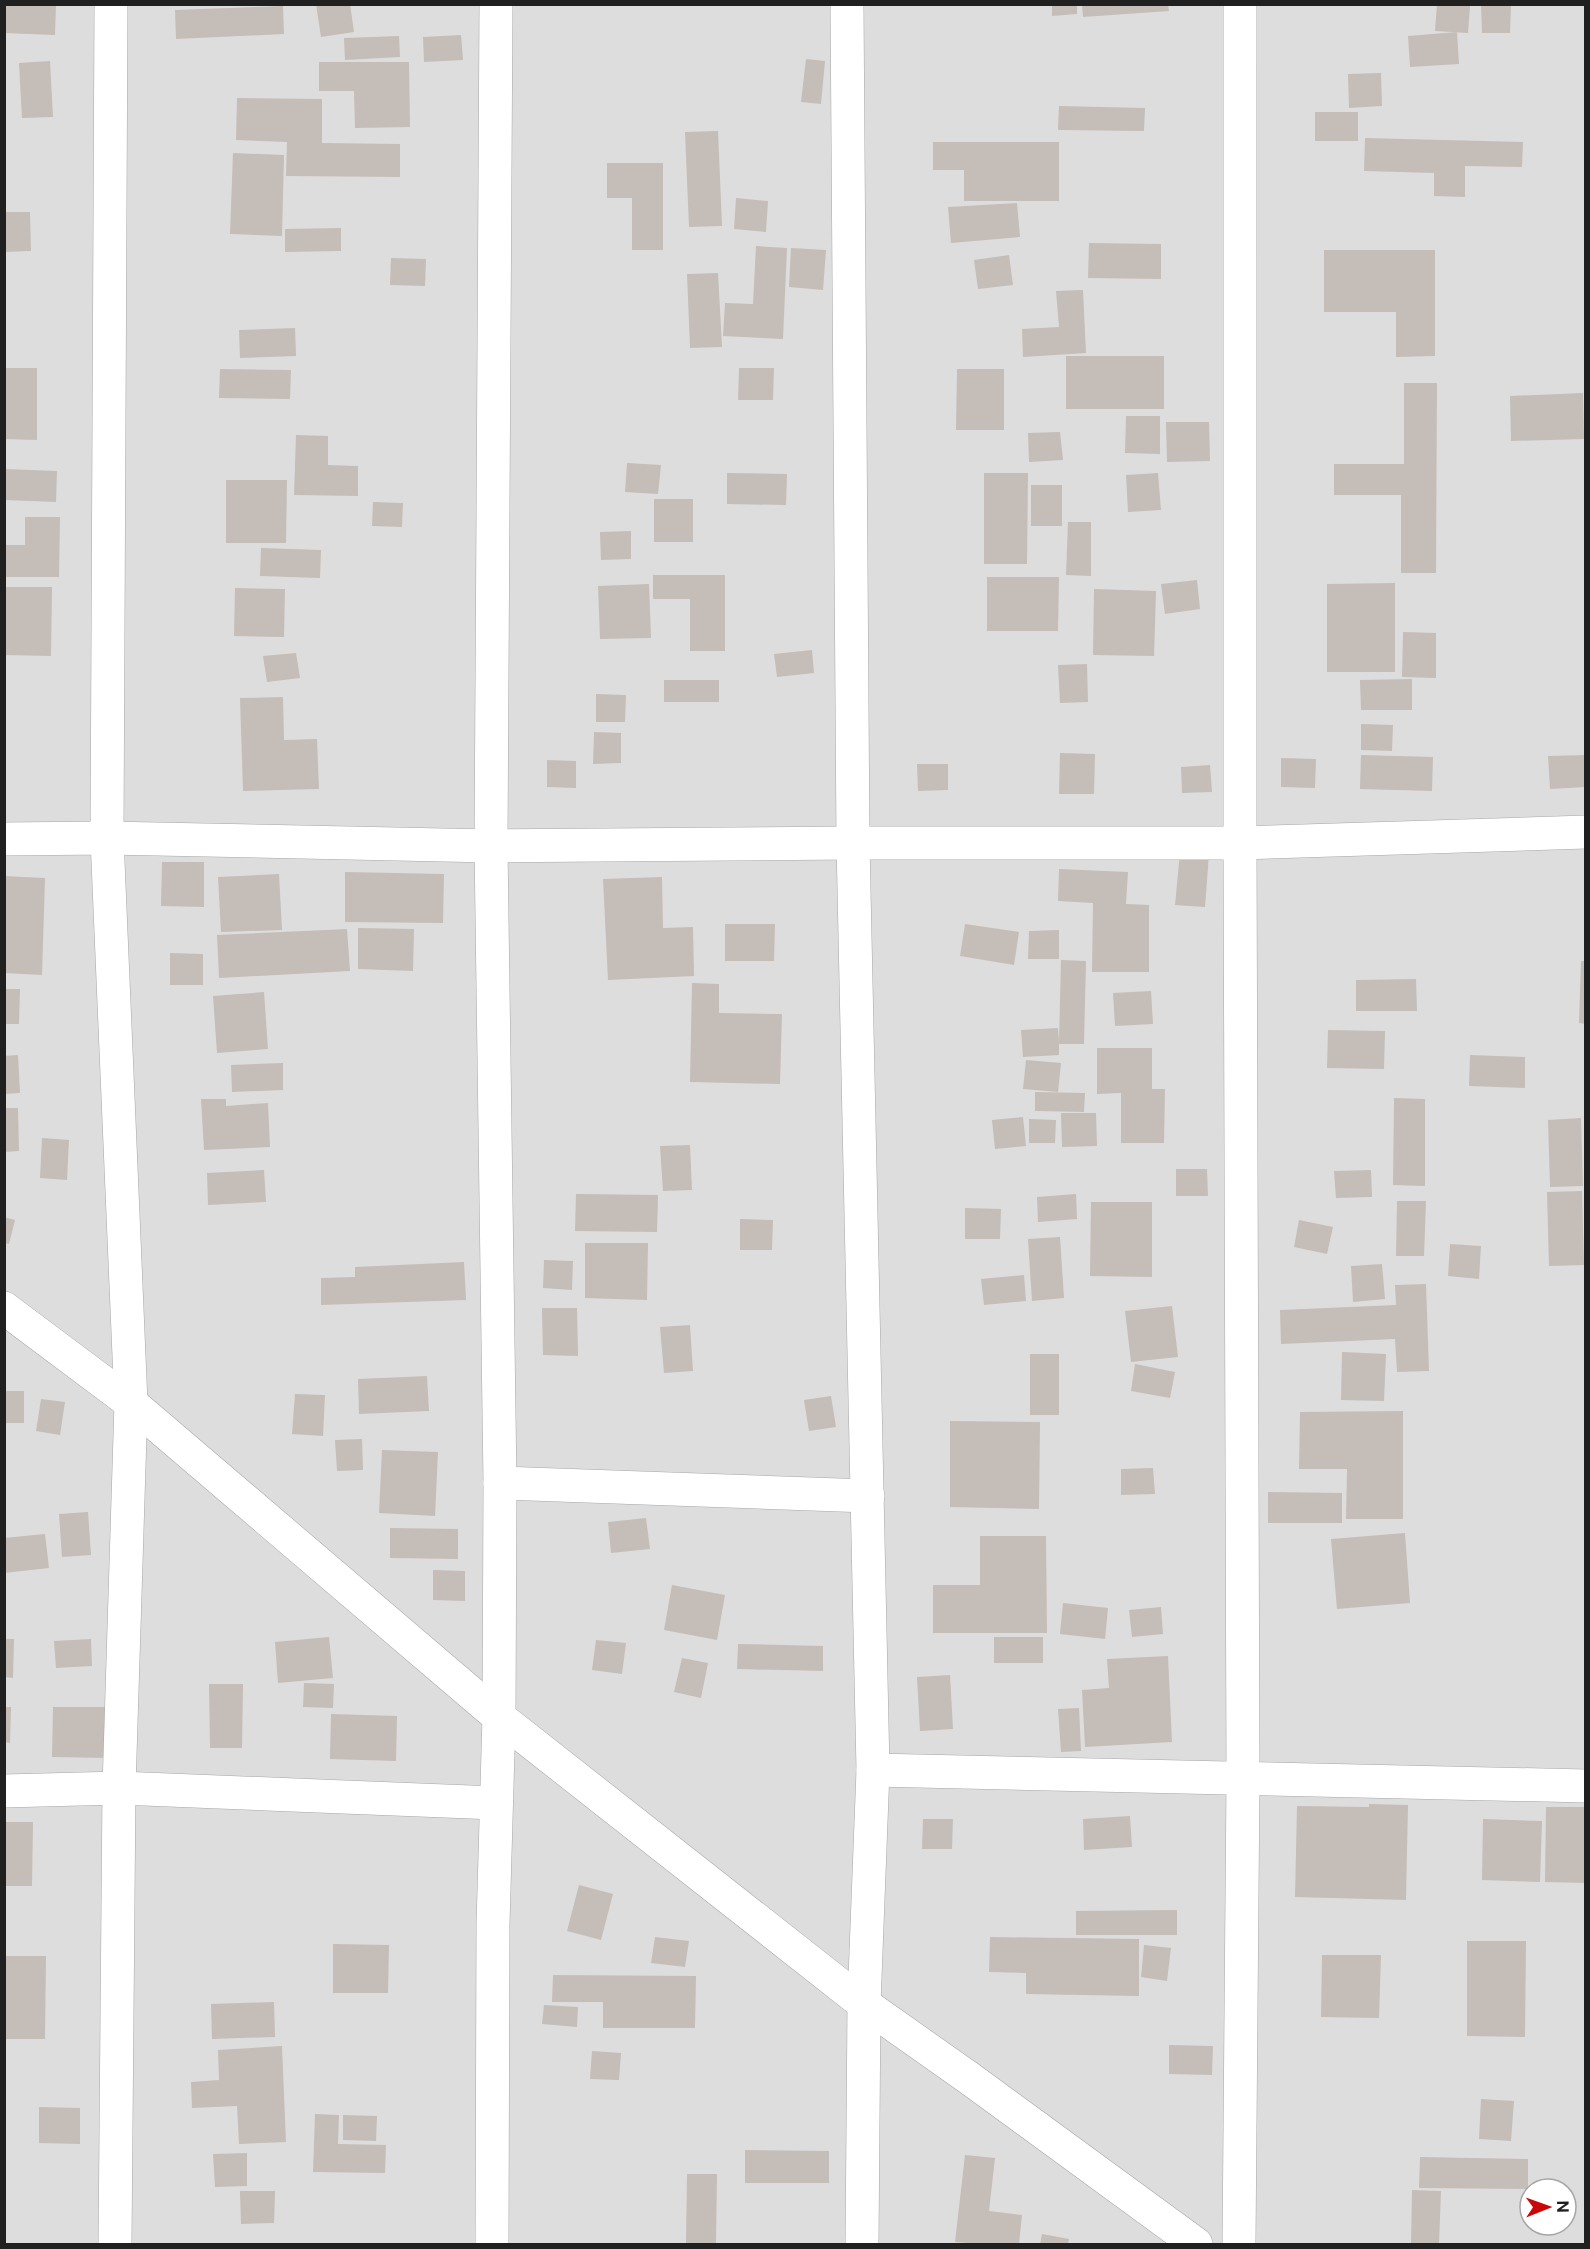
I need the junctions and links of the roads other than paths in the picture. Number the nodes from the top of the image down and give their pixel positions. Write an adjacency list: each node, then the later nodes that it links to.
1 (111, 4): 6 (street)
2 (496, 4): 10 (street)
3 (847, 4): 8 (street)
4 (1240, 4): 9 (street)
5 (1586, 832): 9 (street)
6 (107, 838): 7 (street); 10 (street); 12 (street)
7 (4, 839)
8 (853, 843): 9 (street); 10 (street); 14 (street)
9 (1240, 843): 17 (street)
10 (491, 846): 13 (street)
11 (4, 1308): 12 (street)
12 (131, 1403): 15 (street); 19 (street)
13 (500, 1483): 14 (street); 15 (street)
14 (868, 1496): 16 (street)
15 (500, 1717): 21 (street); 22 (street)
16 (873, 1770): 17 (street); 22 (street)
17 (1243, 1780): 18 (street); 27 (street)
18 (1586, 1786)
19 (119, 1788): 20 (street); 21 (street); 23 (street)
20 (4, 1791)
21 (496, 1803): 24 (street)
22 (864, 2004): 25 (street); 26 (street)
23 (114, 2244)
24 (492, 2244)
25 (862, 2244)
26 (1196, 2244)
27 (1239, 2244)

